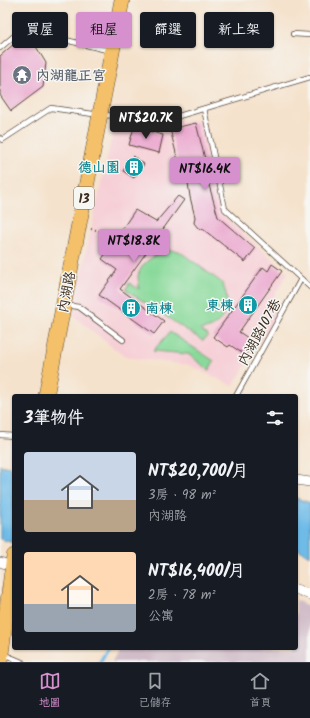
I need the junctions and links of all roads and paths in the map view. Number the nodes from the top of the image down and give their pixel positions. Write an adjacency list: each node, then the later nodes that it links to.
1 (122, 0): 5 (main road, 內湖路 / 13)
2 (293, 34): 3 (lane)
3 (310, 35)
4 (0, 48): 5 (lane)
5 (112, 52): 8 (main road, 內湖路 / 13)
6 (310, 78): 7 (lane)
7 (204, 108): 8 (lane); 12 (lane)
8 (100, 115): 9 (lane); 10 (main road, 內湖路 / 13)
9 (0, 138)
10 (78, 225): 11 (path); 14 (main road, 內湖路 / 13)
11 (114, 234)
12 (301, 279): 13 (lane); 17 (lane, 內湖路107巷)
13 (310, 287)
14 (63, 305): 15 (lane); 16 (main road, 內湖路 / 13)
15 (123, 340)
16 (46, 394)
17 (237, 394)
18 (0, 435): 19 (lane)
19 (12, 436)
20 (298, 480): 21 (street)
21 (310, 482)
22 (10, 563): 25 (main road); 26 (main road)
23 (298, 590): 24 (street)
24 (310, 595)
25 (0, 601)
26 (1, 655): 27 (lane)
27 (22, 662)

